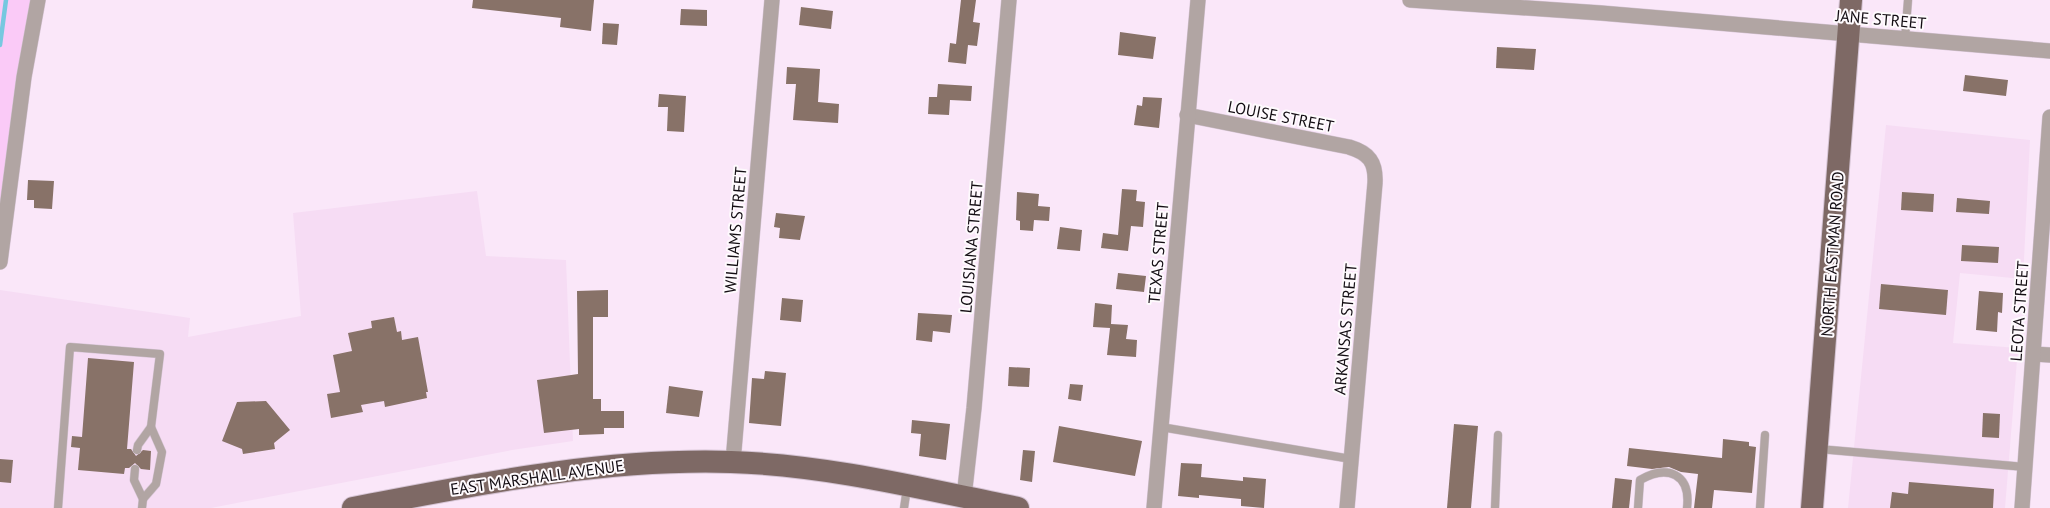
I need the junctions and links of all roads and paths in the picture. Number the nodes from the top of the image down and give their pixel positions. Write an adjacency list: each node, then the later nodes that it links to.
1 (38, 0): 15 (street)
2 (772, 0): 25 (street, WILLIAMS STREET)
3 (1009, 0): 29 (street, LOUISIANA STREET)
4 (1198, 0): 12 (street, TEXAS STREET)
5 (1410, 0): 8 (street, JANE STREET)
6 (1852, 0): 9 (main road, NORTH EASTMAN ROAD)
7 (1908, 0): 10 (lane)
8 (1601, 6): 9 (street, JANE STREET)
9 (1849, 34): 10 (street, JANE STREET); 22 (main road, NORTH EASTMAN ROAD)
10 (1905, 39): 11 (street, JANE STREET)
11 (2050, 51)
12 (1187, 115): 14 (street, LOUISE STREET); 19 (street, TEXAS STREET)
13 (2050, 117): 16 (street, LEOTA STREET)
14 (1368, 155): 24 (street, ARKANSAS STREET)
15 (0, 262)
16 (2034, 354): 17 (street); 26 (street, LEOTA STREET)
17 (2050, 355)
18 (151, 426): 23 (lane); 30 (lane); 31 (lane)
19 (1161, 427): 24 (lane); 34 (street, TEXAS STREET)
20 (1498, 434): 36 (lane)
21 (1765, 435): 39 (lane)
22 (1817, 449): 26 (lane); 40 (main road, NORTH EASTMAN ROAD)
23 (137, 450)
24 (1351, 459): 35 (street, ARKANSAS STREET)
25 (733, 462): 28 (main road, EAST MARSHALL AVENUE); 32 (main road, EAST MARSHALL AVENUE)
26 (2025, 467): 41 (street, LEOTA STREET)
27 (135, 468): 30 (lane)
28 (906, 497): 29 (main road, EAST MARSHALL AVENUE)
29 (978, 502): 33 (main road, EAST MARSHALL AVENUE)
30 (143, 504)
31 (58, 508)
32 (354, 508)
33 (1018, 508)
34 (1154, 508)
35 (1347, 508)
36 (1495, 508)
37 (1638, 508): 38 (lane)
38 (1687, 508)
39 (1760, 508)
40 (1812, 508)
41 (2022, 508)

